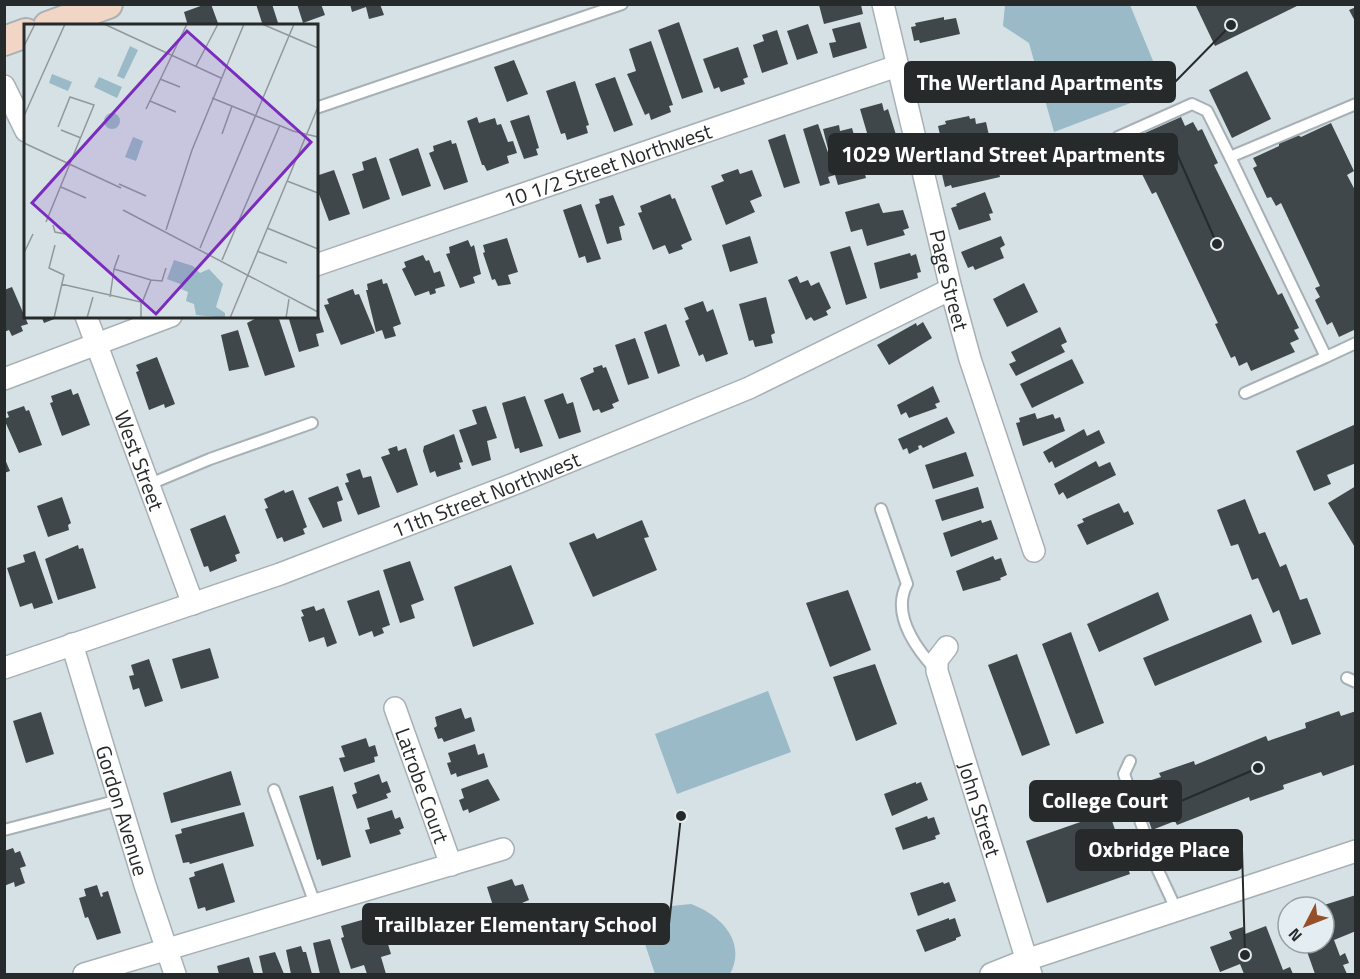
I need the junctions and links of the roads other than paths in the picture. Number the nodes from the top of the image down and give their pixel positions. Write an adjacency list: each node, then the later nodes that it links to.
1 (108, 4): 4 (main road)
2 (622, 4): 10 (lane)
3 (883, 4): 7 (street, Page Street)
4 (53, 24)
5 (24, 34): 6 (main road)
6 (4, 40)
7 (897, 66): 14 (street, 10 1/2 Street Northwest); 15 (street, Page Street)
8 (4, 86): 11 (street)
9 (1356, 104): 13 (lane)
10 (318, 107)
11 (24, 127)
12 (1118, 137): 13 (lane)
13 (1230, 158): 20 (lane)
14 (318, 264)
15 (951, 289): 26 (street, Page Street); 27 (street, 11th Street Northwest)
16 (87, 318): 19 (street, West Street)
17 (166, 318): 19 (street)
18 (1356, 343): 20 (lane)
19 (96, 344): 21 (street); 24 (street, West Street)
20 (1326, 357): 22 (lane)
21 (4, 379)
22 (1245, 393)
23 (312, 423): 24 (lane)
24 (150, 484): 27 (street, West Street)
25 (881, 508): 31 (lane)
26 (1034, 551)
27 (193, 604): 28 (street, 11th Street Northwest)
28 (72, 644): 30 (street, 11th Street Northwest); 35 (street, Gordon Avenue)
29 (947, 647): 31 (street)
30 (4, 668)
31 (937, 671): 43 (street, John Street)
32 (395, 708): 39 (street, Latrobe Court)
33 (1130, 761): 41 (lane)
34 (274, 790): 40 (lane)
35 (119, 800): 36 (lane); 42 (street, Gordon Avenue)
36 (4, 830)
37 (503, 849): 39 (street)
38 (1356, 851): 41 (street)
39 (451, 865): 40 (street)
40 (315, 904): 42 (street)
41 (1177, 911): 43 (street)
42 (167, 948): 44 (street); 45 (street, Gordon Avenue)
43 (1029, 967): 46 (street)
44 (84, 975)
45 (175, 975)
46 (991, 975)

